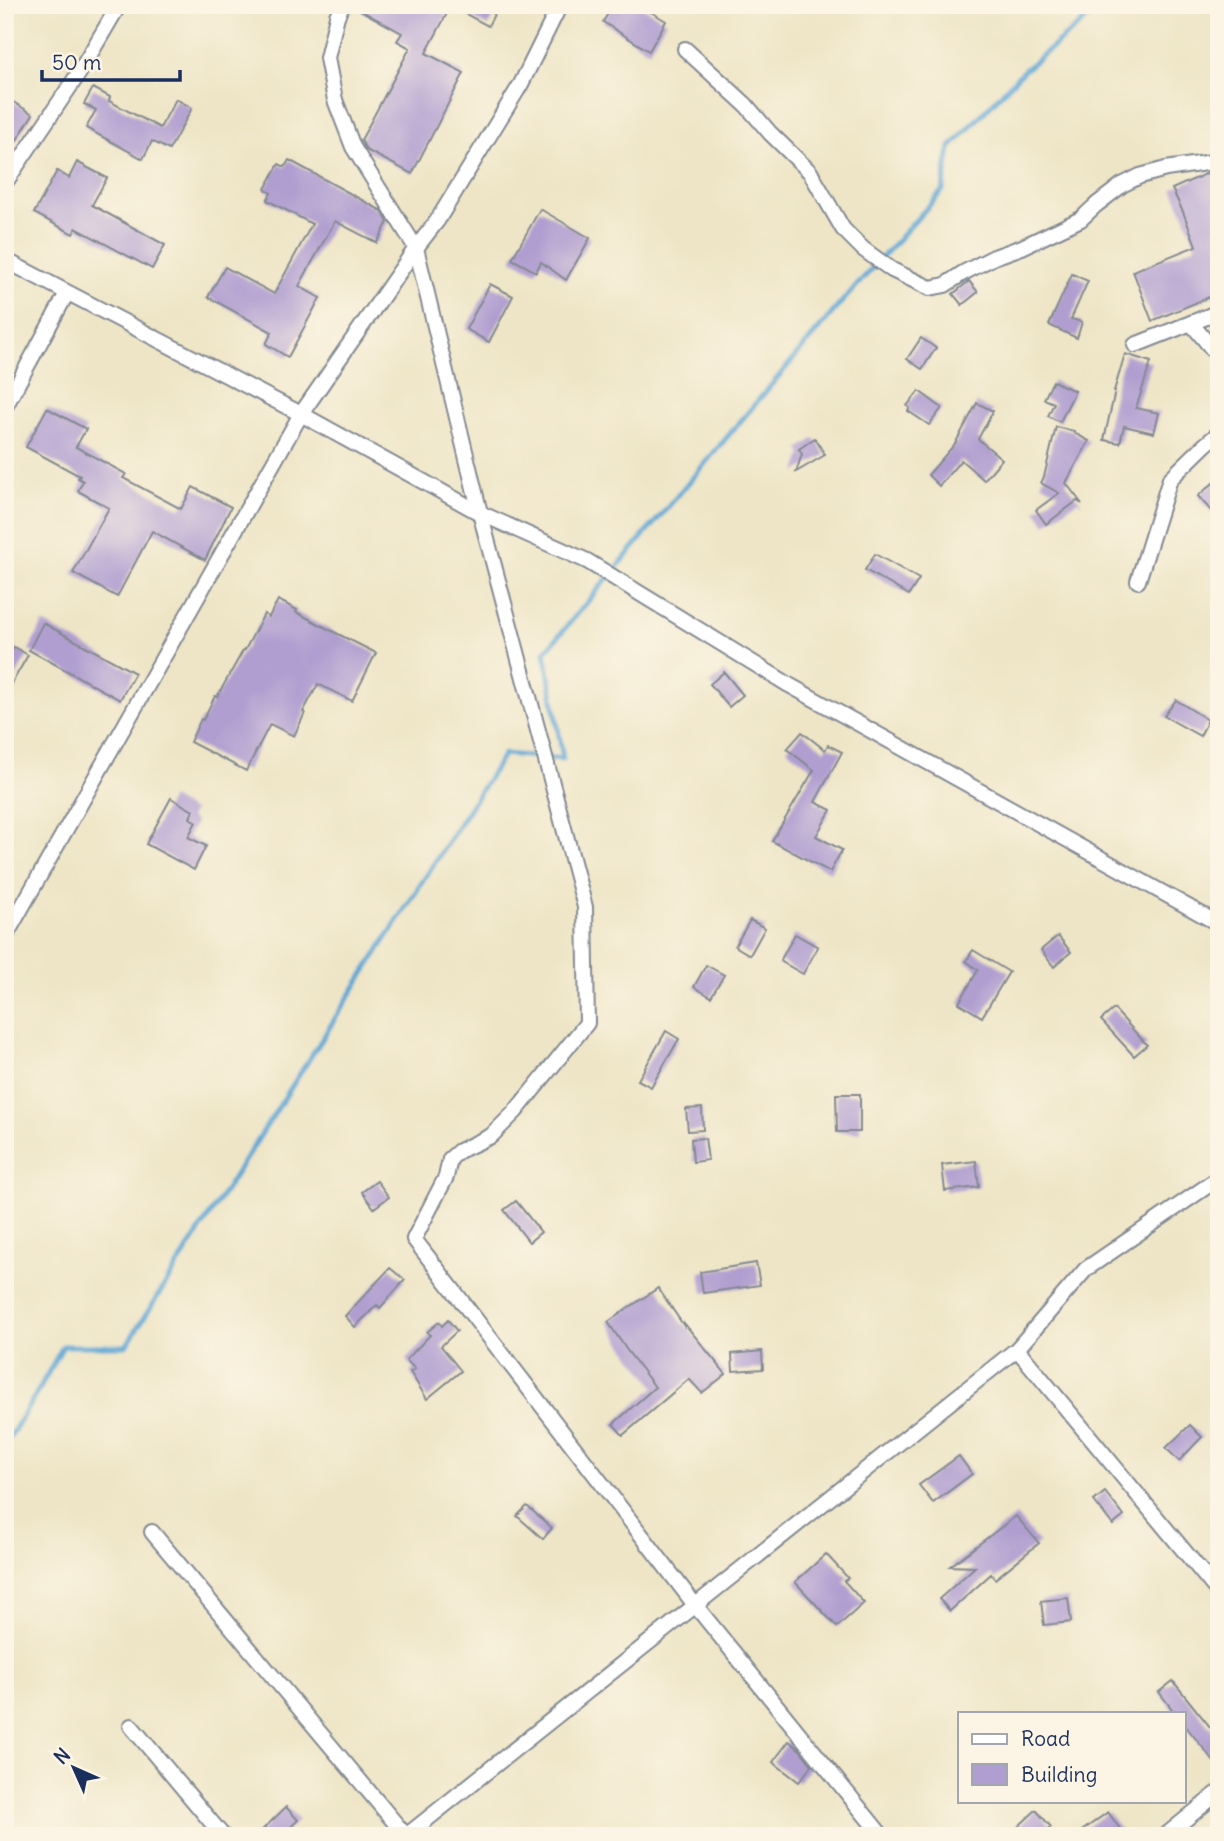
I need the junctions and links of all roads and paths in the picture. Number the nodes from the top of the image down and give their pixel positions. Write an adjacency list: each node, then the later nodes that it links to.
1 (118, 5): 6 (street)
2 (342, 5): 7 (street)
3 (560, 5): 7 (street)
4 (685, 49): 5 (street)
5 (1219, 161)
6 (5, 183)
7 (416, 248): 15 (street); 17 (street)
8 (5, 260): 9 (street)
9 (66, 293): 14 (street); 15 (street)
10 (1219, 312): 11 (street)
11 (1191, 323): 12 (street); 13 (street)
12 (1135, 345)
13 (1219, 357)
14 (5, 407)
15 (301, 414): 17 (street); 19 (street)
16 (1219, 433): 18 (street)
17 (480, 513): 20 (street); 26 (street)
18 (1138, 581)
19 (9, 922): 21 (street)
20 (1219, 924)
21 (5, 937)
22 (1219, 1178): 23 (street)
23 (1017, 1349): 25 (street); 26 (street)
24 (152, 1532): 30 (street)
25 (1219, 1593)
26 (695, 1605): 30 (street); 31 (street)
27 (131, 1726): 29 (street)
28 (1219, 1792): 32 (street)
29 (223, 1836)
30 (406, 1836)
31 (882, 1836)
32 (1165, 1836)

